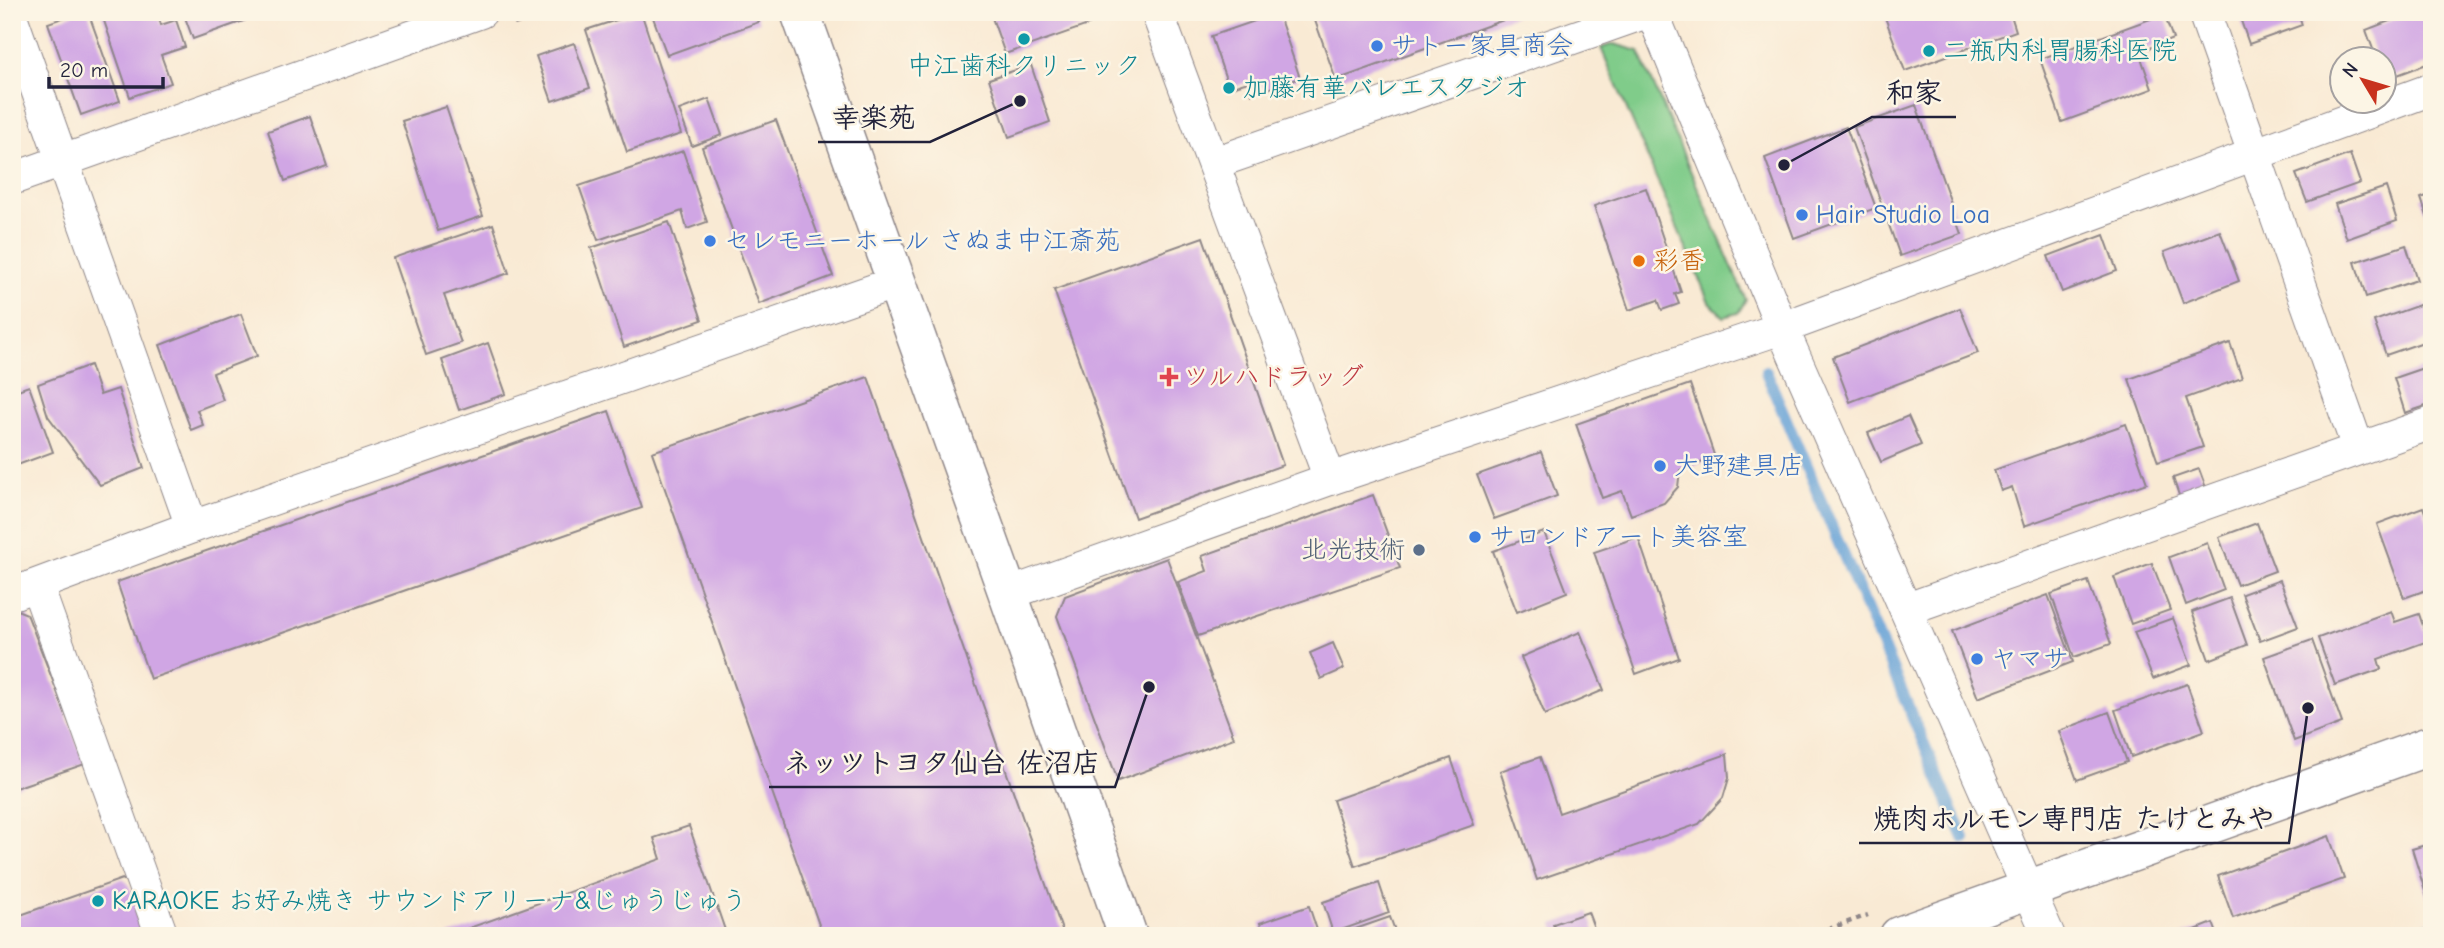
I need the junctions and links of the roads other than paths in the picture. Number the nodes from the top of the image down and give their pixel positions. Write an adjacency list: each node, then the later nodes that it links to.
1 (481, 12): 10 (street)
2 (800, 12): 13 (street)
3 (1157, 12): 11 (street)
4 (1647, 12): 11 (street)
5 (1652, 12): 14 (street)
6 (2204, 12): 9 (street)
7 (12, 19): 10 (street)
8 (2432, 89): 9 (street)
9 (2254, 153): 14 (street); 16 (street)
10 (62, 162): 12 (street); 18 (street)
11 (1214, 163): 17 (street)
12 (12, 179)
13 (897, 282): 18 (street); 20 (street)
14 (1782, 328): 17 (street); 21 (street)
15 (2432, 423): 16 (street)
16 (2358, 449): 21 (street)
17 (1330, 479): 20 (street)
18 (192, 527): 19 (street)
19 (25, 590): 24 (street)
20 (1008, 594): 25 (street)
21 (1907, 609): 23 (street)
22 (2432, 745): 23 (street)
23 (2028, 890): 26 (street); 27 (street)
24 (162, 936)
25 (1128, 936)
26 (1899, 936)
27 (2049, 936)

